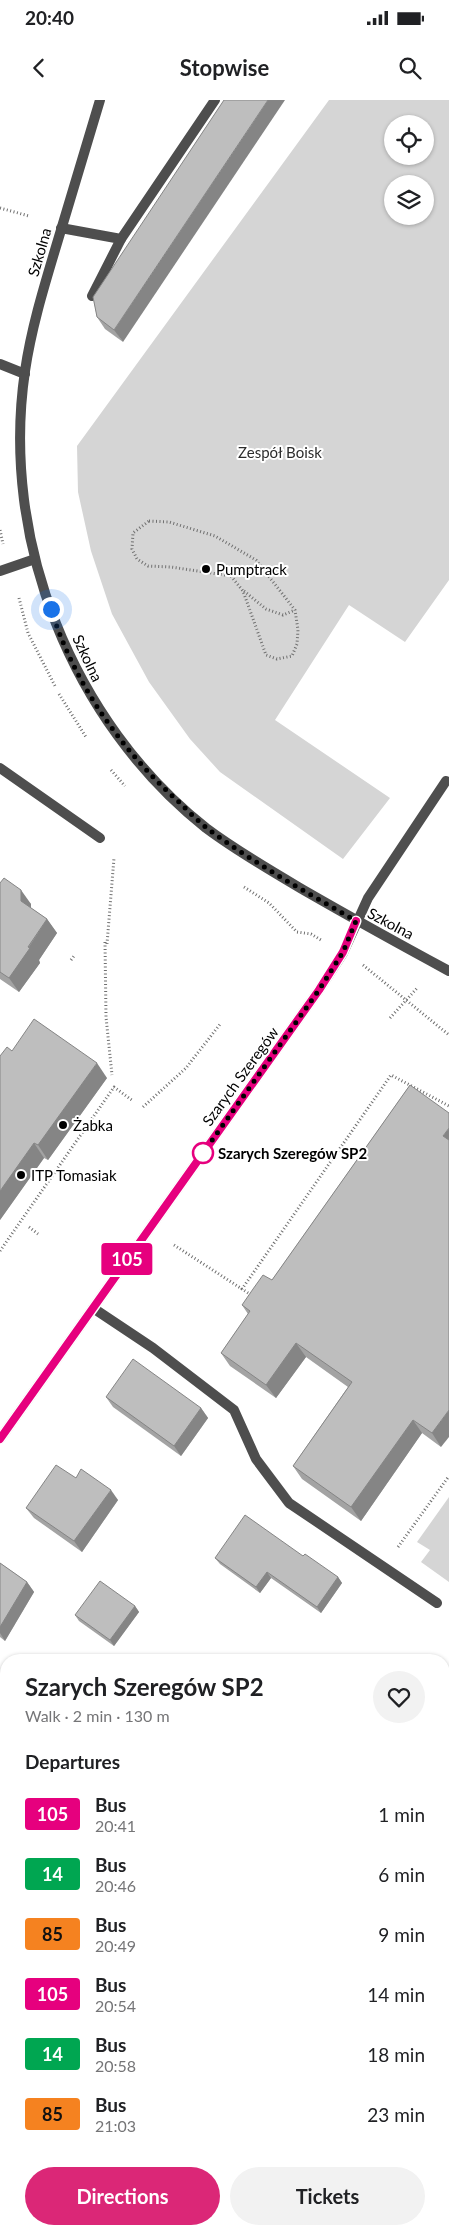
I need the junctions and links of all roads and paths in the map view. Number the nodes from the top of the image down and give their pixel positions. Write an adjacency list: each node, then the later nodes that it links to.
1 (100, 100): 5 (street, Szkolna)
2 (215, 100): 6 (street)
3 (0, 208): 4 (path)
4 (29, 216)
5 (61, 228): 6 (street); 9 (street, Szkolna)
6 (121, 239): 7 (street)
7 (92, 296)
8 (0, 364): 9 (street)
9 (25, 374): 10 (street, Szkolna)
10 (36, 559): 11 (street); 18 (street, Szkolna)
11 (0, 572)
12 (244, 590): 13 (path); 13 (path); 13 (path)
13 (294, 610)
14 (0, 768): 16 (street)
15 (447, 779): 18 (street, Szarych Szeregów)
16 (100, 838)
17 (115, 850): 25 (path)
18 (356, 921): 21 (street, Szkolna); 35 (street, Szarych Szeregów)
19 (74, 956): 20 (path)
20 (71, 960)
21 (449, 970)
22 (418, 987): 23 (path)
23 (390, 1018)
24 (221, 1022): 28 (path)
25 (112, 1075)
26 (134, 1101): 32 (path)
27 (449, 1106): 33 (path)
28 (143, 1107)
29 (29, 1227): 30 (path)
30 (38, 1234)
31 (174, 1244): 33 (path)
32 (0, 1251)
33 (242, 1289): 34 (path)
34 (256, 1298)
35 (92, 1308): 36 (street, Szarych Szeregów); 38 (street)
36 (0, 1439)
37 (449, 1476): 38 (path)
38 (384, 1567): 39 (street)
39 (437, 1603)

